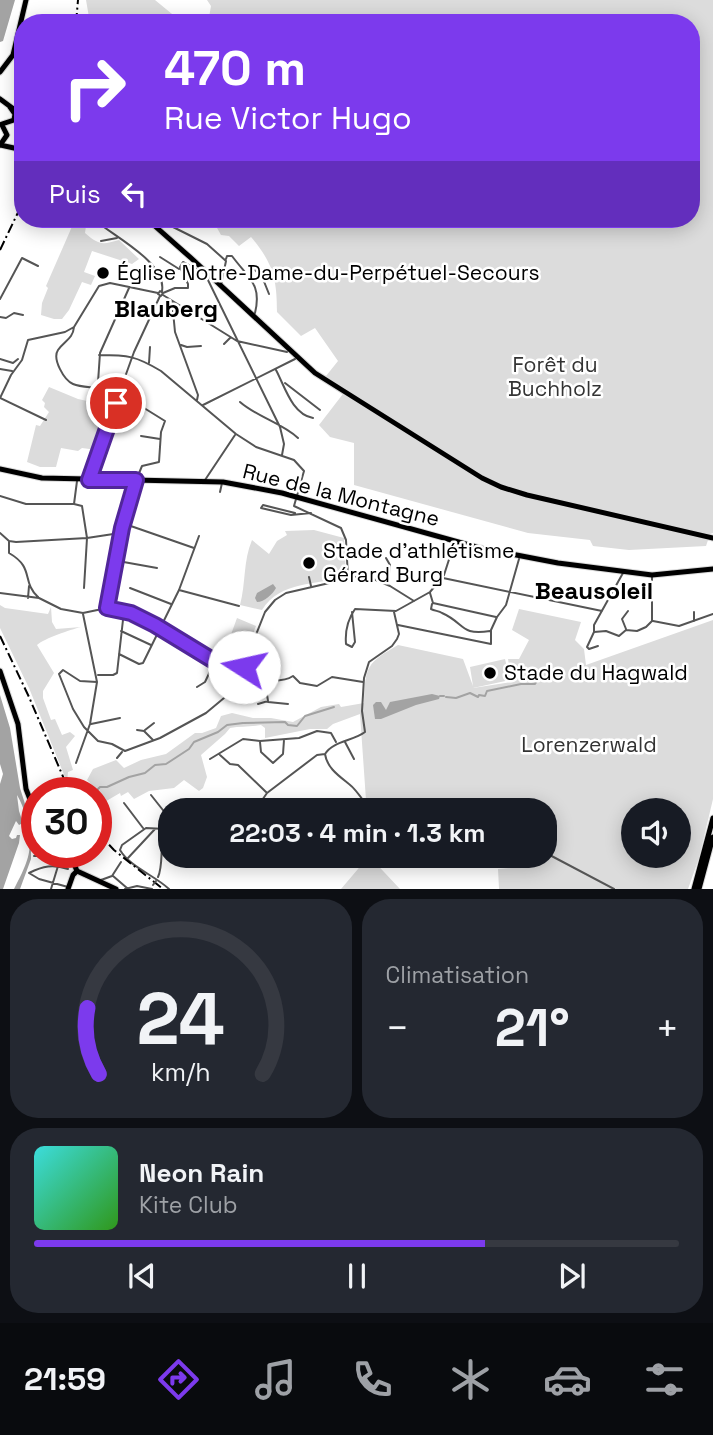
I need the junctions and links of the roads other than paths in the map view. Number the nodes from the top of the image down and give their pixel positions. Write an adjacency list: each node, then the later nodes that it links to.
1 (14, 51): 2 (main road)
2 (0, 72)
3 (0, 99): 4 (main road); 5 (main road)
4 (13, 107)
5 (14, 114)
6 (1, 124): 8 (main road)
7 (14, 124): 8 (main road)
8 (7, 135): 9 (main road); 10 (main road)
9 (0, 145)
10 (14, 147)
11 (106, 228): 14 (street)
12 (158, 228): 21 (main road)
13 (177, 228): 17 (street)
14 (118, 237): 15 (street); 26 (street)
15 (101, 241)
16 (160, 257): 20 (street)
17 (226, 261): 22 (street); 24 (street)
18 (38, 266): 28 (street)
19 (252, 267): 23 (street)
20 (180, 269): 21 (street); 26 (street)
21 (207, 272): 24 (main road); 34 (street)
22 (250, 279): 23 (street); 31 (street)
23 (263, 279): 27 (street)
24 (220, 285): 31 (main road)
25 (129, 287): 26 (street); 33 (street); 42 (street)
26 (161, 294): 29 (street); 43 (street)
27 (268, 294)
28 (0, 299)
29 (173, 300): 35 (street); 38 (street)
30 (23, 315): 32 (street)
31 (254, 315): 41 (main road)
32 (0, 317)
33 (74, 327): 50 (street); 53 (street)
34 (232, 332): 35 (street); 36 (street)
35 (230, 337): 36 (street); 37 (street)
36 (237, 341): 41 (street); 51 (street)
37 (224, 344)
38 (180, 345): 39 (street); 57 (street)
39 (201, 346)
40 (150, 347): 47 (street)
41 (290, 349): 44 (main road)
42 (99, 355): 43 (street); 53 (street)
43 (133, 356): 47 (street); 54 (street)
44 (299, 356): 49 (street); 86 (main road)
45 (0, 359): 46 (street)
46 (19, 359)
47 (149, 363): 57 (street)
48 (0, 369): 50 (street)
49 (276, 369): 51 (street); 52 (street)
50 (13, 372): 56 (street)
51 (256, 379): 59 (street); 63 (street)
52 (283, 383): 60 (street); 61 (street)
53 (97, 388): 55 (street)
54 (119, 395): 67 (street); 71 (street)
55 (97, 397)
56 (0, 398): 62 (street)
57 (197, 401): 59 (street)
58 (240, 402): 63 (street)
59 (202, 406): 64 (street)
60 (320, 410)
61 (313, 418)
62 (46, 420)
63 (280, 427): 66 (street); 68 (street)
64 (236, 434): 68 (street); 73 (street)
65 (141, 436): 67 (street)
66 (298, 438)
67 (161, 439): 72 (street)
68 (282, 456): 77 (street)
69 (0, 469): 70 (main road, Rue de la Montagne)
70 (77, 480): 71 (main road, Rue de la Montagne); 78 (street)
71 (89, 480): 72 (main road, Rue de la Montagne)
72 (136, 480): 73 (main road, Rue de la Montagne); 81 (street)
73 (204, 481): 74 (main road, Rue de la Montagne)
74 (223, 482): 75 (street); 77 (main road, Rue de la Montagne)
75 (220, 492)
76 (0, 496): 78 (street)
77 (296, 497): 79 (street); 88 (main road, Rue de la Montagne)
78 (74, 505): 85 (street)
79 (311, 513): 80 (street); 98 (street)
80 (298, 514): 80 (street)
81 (124, 523): 83 (street); 89 (street)
82 (0, 533): 87 (street)
83 (121, 533): 85 (street); 92 (street)
84 (199, 536): 89 (street)
85 (87, 538): 87 (street); 103 (street)
86 (713, 539)
87 (9, 541): 101 (street)
88 (455, 541): 90 (main road, Rue de la Montagne); 99 (street)
89 (194, 548): 105 (street)
90 (519, 556): 95 (main road, Rue de la Montagne); 108 (street)
91 (386, 558): 100 (street)
92 (117, 561): 93 (street); 117 (street)
93 (157, 568)
94 (713, 569): 96 (main road, Rue de la Montagne)
95 (624, 572): 96 (main road, Rue de la Montagne); 119 (street)
96 (652, 575): 127 (street)
97 (309, 578): 102 (street)
98 (348, 578): 100 (street); 102 (street)
99 (442, 578): 107 (street); 108 (street)
100 (387, 584): 113 (street)
101 (29, 585): 106 (street); 110 (street)
102 (311, 586): 140 (street)
103 (84, 588)
104 (130, 589): 115 (street)
105 (179, 590): 115 (street); 116 (street)
106 (33, 592): 110 (street); 112 (street)
107 (430, 592): 113 (street); 114 (street)
108 (509, 592): 119 (street); 126 (street)
109 (0, 593): 111 (street)
110 (28, 593): 111 (street)
111 (28, 598): 112 (street)
112 (39, 598): 124 (street)
113 (414, 601): 122 (street)
114 (433, 603): 126 (street); 133 (street)
115 (172, 604): 130 (street)
116 (239, 606)
117 (107, 608): 118 (street); 124 (street)
118 (124, 611): 130 (street); 132 (street)
119 (602, 611): 134 (street)
120 (628, 611): 131 (street)
121 (352, 612): 121 (street); 122 (street)
122 (394, 612): 129 (street)
123 (694, 612): 128 (street)
124 (83, 613): 142 (street)
125 (713, 614): 128 (street)
126 (497, 617): 133 (street)
127 (652, 621): 128 (street); 131 (street)
128 (694, 622)
129 (397, 625): 133 (street); 145 (street)
130 (161, 628): 135 (street); 138 (street)
131 (626, 630): 134 (street)
132 (121, 631): 135 (street); 137 (street)
133 (491, 631)
134 (594, 632): 136 (street)
135 (152, 646): 137 (street)
136 (598, 646)
137 (119, 654): 142 (street)
138 (214, 662): 141 (street); 146 (street)
139 (0, 671): 170 (main road)
140 (241, 671): 141 (street); 143 (street)
141 (237, 673): 159 (street)
142 (97, 675): 144 (street)
143 (265, 681): 145 (street); 147 (street)
144 (97, 682): 152 (street); 155 (street)
145 (363, 682): 161 (street)
146 (198, 687)
147 (268, 701): 148 (street); 149 (street)
148 (258, 704)
149 (288, 704)
150 (120, 718): 152 (street)
151 (154, 723): 154 (street)
152 (90, 724): 155 (street)
153 (137, 730): 154 (street)
154 (144, 731): 159 (street)
155 (88, 732): 163 (street); 169 (street)
156 (247, 734): 158 (street)
157 (284, 739): 160 (street); 160 (street); 162 (street)
158 (247, 740): 160 (street); 164 (street)
159 (154, 741): 163 (street)
160 (260, 741)
161 (345, 742): 162 (street); 168 (street)
162 (336, 744): 165 (street)
163 (122, 751): 166 (street)
164 (219, 754): 167 (street); 171 (street)
165 (325, 754): 171 (street); 174 (street)
166 (117, 758)
167 (210, 759)
168 (354, 759)
169 (76, 763)
170 (25, 777)
171 (267, 793): 173 (street)
172 (150, 795): 176 (street)
173 (264, 798)
174 (361, 798)
175 (124, 803): 179 (street)
176 (158, 805)
177 (713, 818): 200 (main road)
178 (156, 828): 179 (street); 181 (street)
179 (144, 829): 181 (street)
180 (713, 836): 200 (main road)
181 (128, 859): 190 (street)
182 (557, 859): 199 (street)
183 (121, 862): 189 (street)
184 (38, 868): 192 (street)
185 (58, 868): 192 (street)
186 (66, 868): 188 (street)
187 (162, 868): 190 (street)
188 (73, 870): 191 (main road); 193 (main road)
189 (112, 876): 191 (street); 194 (street)
190 (157, 880): 195 (street, bridge); 198 (street)
191 (100, 881): 197 (main road)
192 (54, 882): 193 (street); 196 (street)
193 (68, 888)
194 (126, 888): 195 (street)
195 (152, 888)
196 (51, 889)
197 (116, 889)
198 (169, 889)
199 (614, 889)
200 (697, 889)

